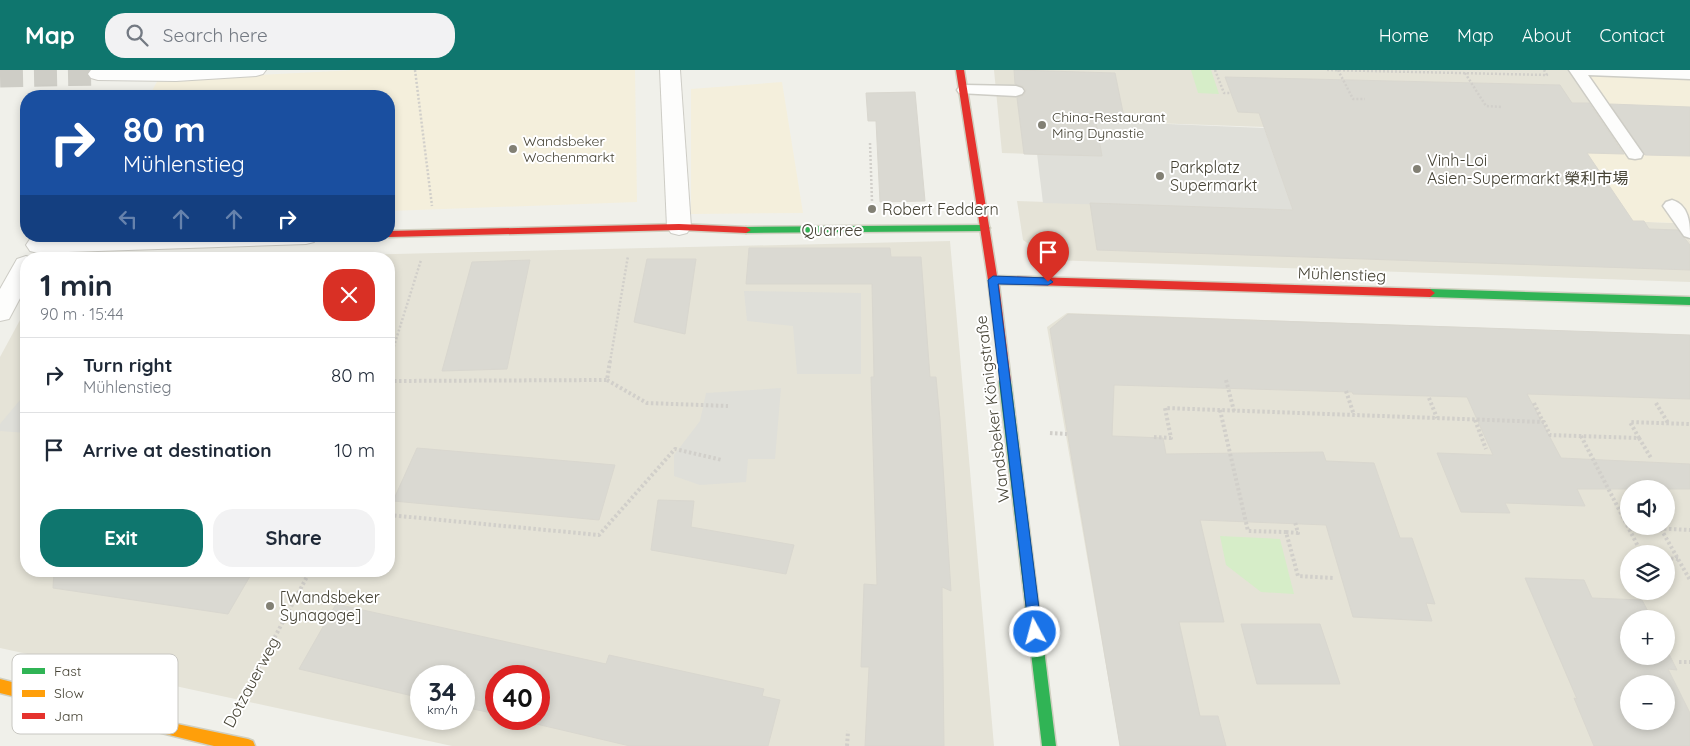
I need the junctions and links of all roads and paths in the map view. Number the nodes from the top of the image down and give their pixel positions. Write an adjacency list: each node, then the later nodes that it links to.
1 (256, 70): 14 (street)
2 (415, 70): 31 (path)
3 (670, 70): 27 (street)
4 (960, 70): 19 (street, Wandsbeker Königstraße)
5 (1216, 70): 21 (path)
6 (1327, 70): 7 (path)
7 (1333, 70): 8 (path)
8 (1338, 70): 12 (path); 22 (path)
9 (1544, 70): 15 (path)
10 (1577, 70): 25 (lane)
11 (1585, 70): 17 (lane)
12 (1397, 71): 13 (path)
13 (1447, 71): 15 (path)
14 (131, 72): 16 (street); 18 (street)
15 (1465, 73): 23 (path)
16 (98, 74)
17 (1690, 74)
18 (121, 90)
19 (964, 90): 20 (lane); 28 (street, Wandsbeker Königstraße)
20 (1016, 91)
21 (1231, 93)
22 (1365, 99)
23 (1501, 107)
24 (870, 143): 30 (path)
25 (1635, 154)
26 (1672, 206): 32 (lane)
27 (679, 227): 29 (street, Quarree); 30 (street, Quarree)
28 (985, 228): 30 (street, Quarree); 37 (street, Wandsbeker Königstraße)
29 (632, 229): 31 (street, Quarree); 41 (path)
30 (873, 229)
31 (430, 232): 33 (street, Quarree); 40 (path)
32 (1690, 232)
33 (395, 234)
34 (197, 242): 35 (street)
35 (34, 251)
36 (20, 276): 39 (street)
37 (993, 280): 38 (street, Mühlenstieg); 84 (street, Wandsbeker Königstraße)
38 (1690, 301)
39 (0, 312)
40 (395, 345)
41 (607, 380): 43 (path); 48 (path)
42 (1226, 380): 50 (path)
43 (395, 381)
44 (1346, 391): 51 (path)
45 (1429, 398): 52 (path)
46 (1656, 402): 55 (path)
47 (1534, 403): 54 (path)
48 (728, 406)
49 (1220, 410): 50 (path); 60 (path); 70 (path)
50 (1234, 411): 51 (path)
51 (1354, 415): 52 (path)
52 (1437, 418): 53 (path)
53 (1474, 420): 54 (path); 62 (path)
54 (1544, 422): 59 (path)
55 (1668, 423): 56 (path); 61 (path)
56 (1690, 424)
57 (1050, 433): 58 (path)
58 (1067, 434)
59 (1580, 436): 61 (path); 65 (path)
60 (1154, 437)
61 (1639, 438): 63 (path)
62 (1486, 448)
63 (1650, 458)
64 (722, 460): 66 (path)
65 (1620, 513)
66 (395, 516)
67 (1295, 522): 70 (path)
68 (1675, 529): 69 (path)
69 (1690, 530)
70 (1286, 532): 75 (path)
71 (1664, 535): 73 (path)
72 (1675, 559): 73 (path)
73 (1678, 559): 76 (path)
74 (307, 577): 81 (path, Dotzauerweg)
75 (1334, 578)
76 (1690, 580)
77 (1679, 662): 78 (path)
78 (1690, 662)
79 (178, 731): 81 (street)
80 (848, 731): 83 (path)
81 (220, 739): 82 (street)
82 (248, 746)
83 (848, 746)
84 (1049, 746)

